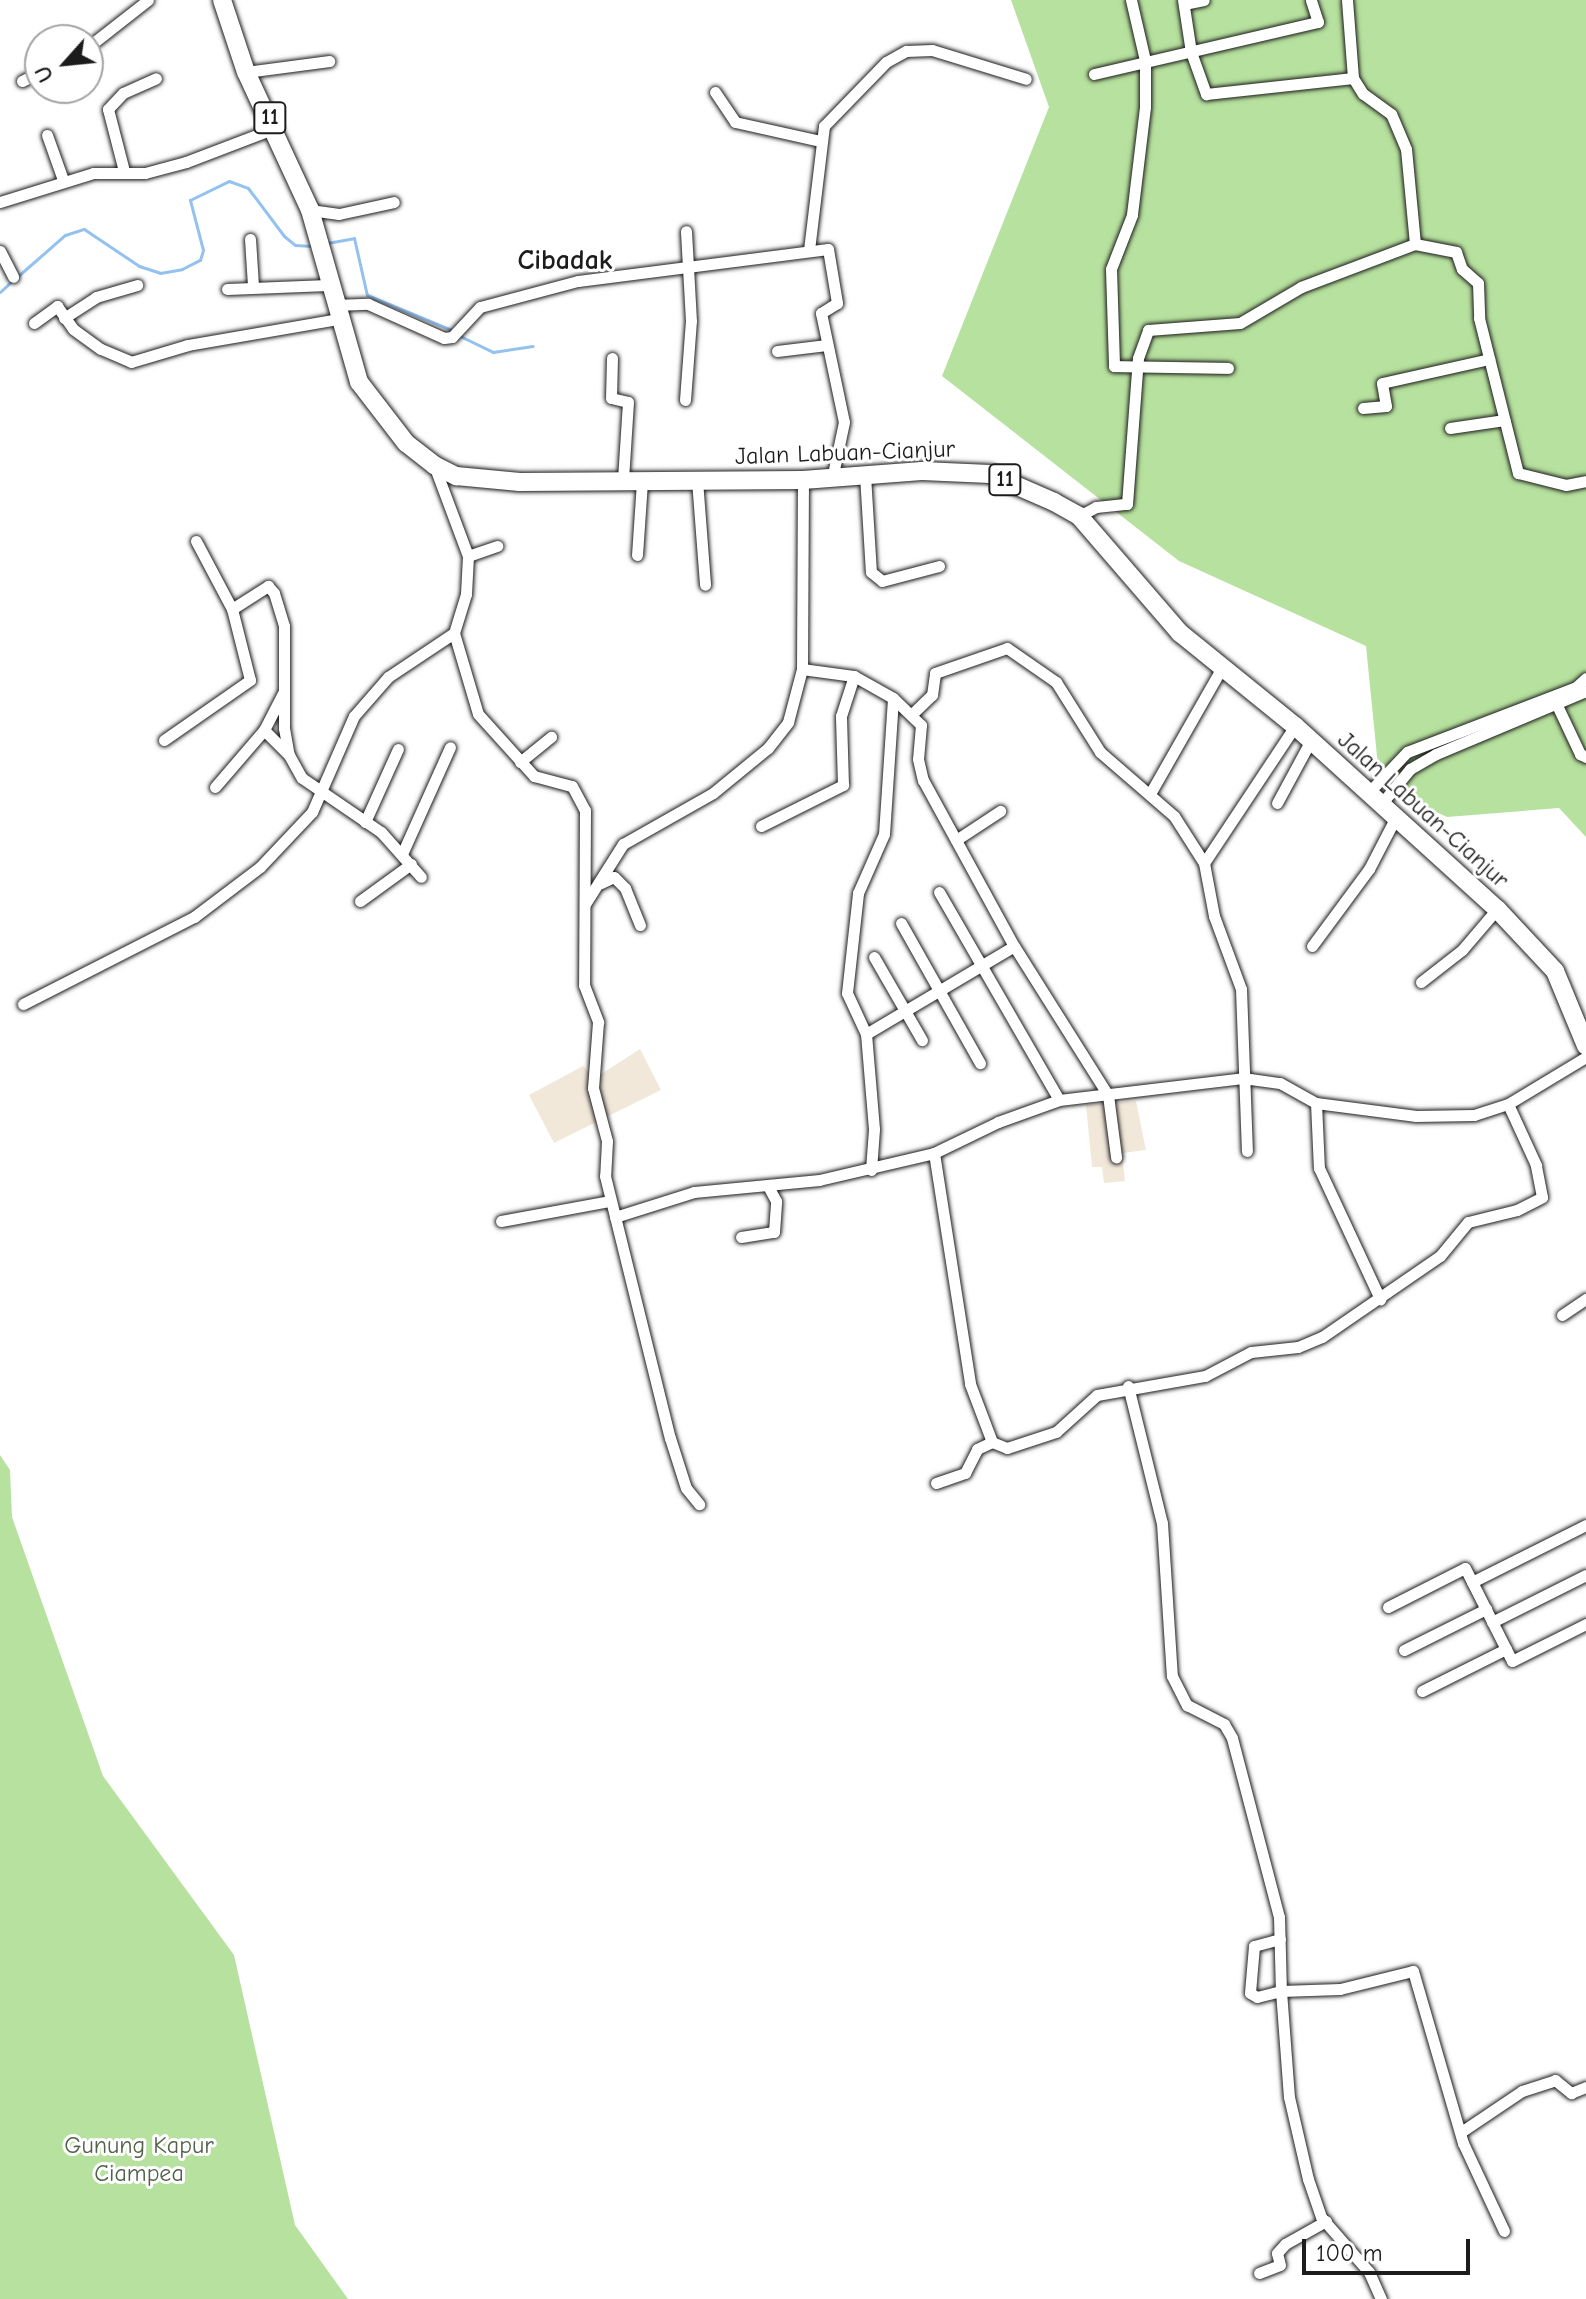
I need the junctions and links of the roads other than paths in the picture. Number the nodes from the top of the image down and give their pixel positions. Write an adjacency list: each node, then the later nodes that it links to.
1 (148, 0): 8 (street)
2 (222, 0): 12 (highway, Jalan Labuan-Cianjur / 11)
3 (1131, 0): 10 (street)
4 (1204, 0): 7 (street)
5 (1311, 0): 9 (street)
6 (1347, 0): 15 (street)
7 (1183, 2): 9 (street)
8 (104, 34)
9 (1191, 52): 10 (street); 15 (street)
10 (1145, 60): 13 (street); 44 (street)
11 (329, 61): 12 (street)
12 (246, 72): 18 (highway, Jalan Labuan-Cianjur / 11)
13 (1094, 74)
14 (156, 78): 21 (street)
15 (1353, 78): 28 (street)
16 (1026, 79): 20 (street)
17 (715, 92): 20 (street)
18 (275, 128): 21 (street); 25 (highway, Jalan Labuan-Cianjur / 11)
19 (47, 135): 22 (street)
20 (821, 141): 29 (street)
21 (124, 171): 22 (street)
22 (63, 180): 23 (street)
23 (0, 202)
24 (394, 202): 25 (street)
25 (310, 210): 34 (highway, Jalan Labuan-Cianjur / 11)
26 (686, 231): 31 (street)
27 (250, 239): 35 (street)
28 (1415, 244): 43 (street); 44 (street)
29 (809, 250): 31 (street); 40 (street)
30 (0, 251): 32 (street)
31 (686, 265): 37 (street); 46 (street)
32 (13, 277)
33 (137, 285): 38 (street)
34 (328, 285): 35 (street); 37 (highway, Jalan Labuan-Cianjur / 11)
35 (253, 286): 36 (street)
36 (227, 289)
37 (336, 312): 38 (street); 50 (highway, Jalan Labuan-Cianjur / 11)
38 (64, 318): 39 (street)
39 (34, 323)
40 (827, 345): 41 (street); 51 (street)
41 (777, 351)
42 (612, 358): 53 (street)
43 (1489, 359): 47 (street); 48 (street)
44 (1137, 368): 45 (street); 57 (street)
45 (1228, 368)
46 (685, 400)
47 (1363, 408)
48 (1504, 420): 49 (street); 56 (street)
49 (1450, 428)
50 (434, 465): 53 (highway, Jalan Labuan-Cianjur / 11); 61 (street)
51 (833, 474): 52 (highway, Jalan Labuan-Cianjur / 11); 55 (highway, Jalan Labuan-Cianjur / 11)
52 (865, 475): 57 (highway, Jalan Labuan-Cianjur / 11); 62 (street)
53 (632, 480): 54 (highway, Jalan Labuan-Cianjur / 11); 60 (street)
54 (697, 480): 55 (highway, Jalan Labuan-Cianjur / 11); 63 (street)
55 (803, 480): 67 (street)
56 (1586, 481)
57 (1079, 516): 66 (highway, Jalan Labuan-Cianjur / 11)
58 (196, 541): 64 (street)
59 (497, 546): 61 (street)
60 (637, 555)
61 (468, 556): 65 (street)
62 (939, 566)
63 (705, 585)
64 (232, 609): 70 (street); 78 (street)
65 (454, 633): 84 (street); 87 (street)
66 (1223, 666): 75 (highway, Jalan Labuan-Cianjur / 11); 86 (street)
67 (802, 669): 68 (street); 99 (street)
68 (854, 676): 72 (street); 93 (street)
69 (1586, 678): 73 (street)
70 (286, 689): 76 (street); 82 (street)
71 (1586, 691): 73 (street)
72 (893, 698): 74 (street); 114 (street)
73 (1555, 701): 83 (street); 88 (street); 88 (street)
74 (912, 714): 86 (street); 94 (street)
75 (1295, 726): 79 (highway, Jalan Labuan-Cianjur / 11); 96 (street)
76 (264, 730): 82 (street); 85 (street)
77 (551, 737): 84 (street)
78 (164, 740)
79 (1311, 740): 88 (highway, Jalan Labuan-Cianjur / 11); 89 (street)
80 (450, 747): 95 (street)
81 (398, 749): 92 (street)
82 (289, 755): 87 (street)
83 (1586, 757)
84 (520, 762): 102 (street)
85 (215, 787)
86 (1151, 792): 96 (street)
87 (321, 795): 92 (street); 112 (street)
88 (1376, 797): 91 (highway, Jalan Labuan-Cianjur / 11)
89 (1277, 803)
90 (1000, 811): 94 (street)
91 (1396, 817): 103 (highway, Jalan Labuan-Cianjur / 11); 107 (street)
92 (365, 822): 95 (street)
93 (761, 826)
94 (956, 840): 106 (street)
95 (402, 854): 97 (street)
96 (1204, 863): 119 (street)
97 (411, 864): 98 (street); 101 (street)
98 (421, 877)
99 (601, 883): 102 (street); 105 (street)
100 (939, 892): 109 (street)
101 (360, 901)
102 (585, 904): 129 (street)
103 (1497, 909): 110 (street); 116 (highway, Jalan Labuan-Cianjur / 11)
104 (901, 923): 111 (street)
105 (640, 925)
106 (1014, 946): 109 (street); 120 (street)
107 (1312, 946)
108 (874, 957): 113 (street)
109 (981, 965): 111 (street); 121 (street)
110 (1421, 982)
111 (940, 990): 113 (street); 118 (street)
112 (23, 1004)
113 (904, 1011): 114 (street); 115 (street)
114 (866, 1034): 127 (street)
115 (922, 1040)
116 (1586, 1046)
117 (1586, 1057): 123 (street)
118 (980, 1063)
119 (1243, 1078): 120 (street); 122 (street); 124 (street)
120 (1108, 1095): 121 (street); 126 (street)
121 (1059, 1100): 125 (street)
122 (1316, 1103): 123 (street); 133 (street)
123 (1508, 1104): 133 (street)
124 (1247, 1151)
125 (934, 1153): 127 (street); 137 (street)
126 (1116, 1157)
127 (871, 1170): 128 (street)
128 (768, 1186): 130 (street); 132 (street)
129 (610, 1201): 130 (street); 131 (street)
130 (615, 1217): 139 (street)
131 (501, 1221)
132 (741, 1237)
133 (1380, 1299): 136 (street)
134 (1586, 1299): 135 (street)
135 (1562, 1315)
136 (1128, 1386): 137 (street); 150 (street)
137 (992, 1442): 138 (street)
138 (936, 1483)
139 (699, 1504)
140 (1586, 1525): 142 (street)
141 (1586, 1575): 145 (street)
142 (1472, 1582): 143 (street); 144 (street)
143 (1388, 1607)
144 (1486, 1609): 145 (street); 148 (street)
145 (1492, 1622): 147 (street)
146 (1586, 1624): 147 (street)
147 (1506, 1649): 149 (street)
148 (1404, 1650)
149 (1422, 1691)
150 (1280, 1939): 151 (street); 151 (street)
151 (1281, 1991): 153 (street); 154 (street)
152 (1586, 2087): 153 (street)
153 (1461, 2132): 155 (street)
154 (1326, 2221): 156 (street); 157 (street)
155 (1504, 2231)
156 (1259, 2273)
157 (1381, 2299)

